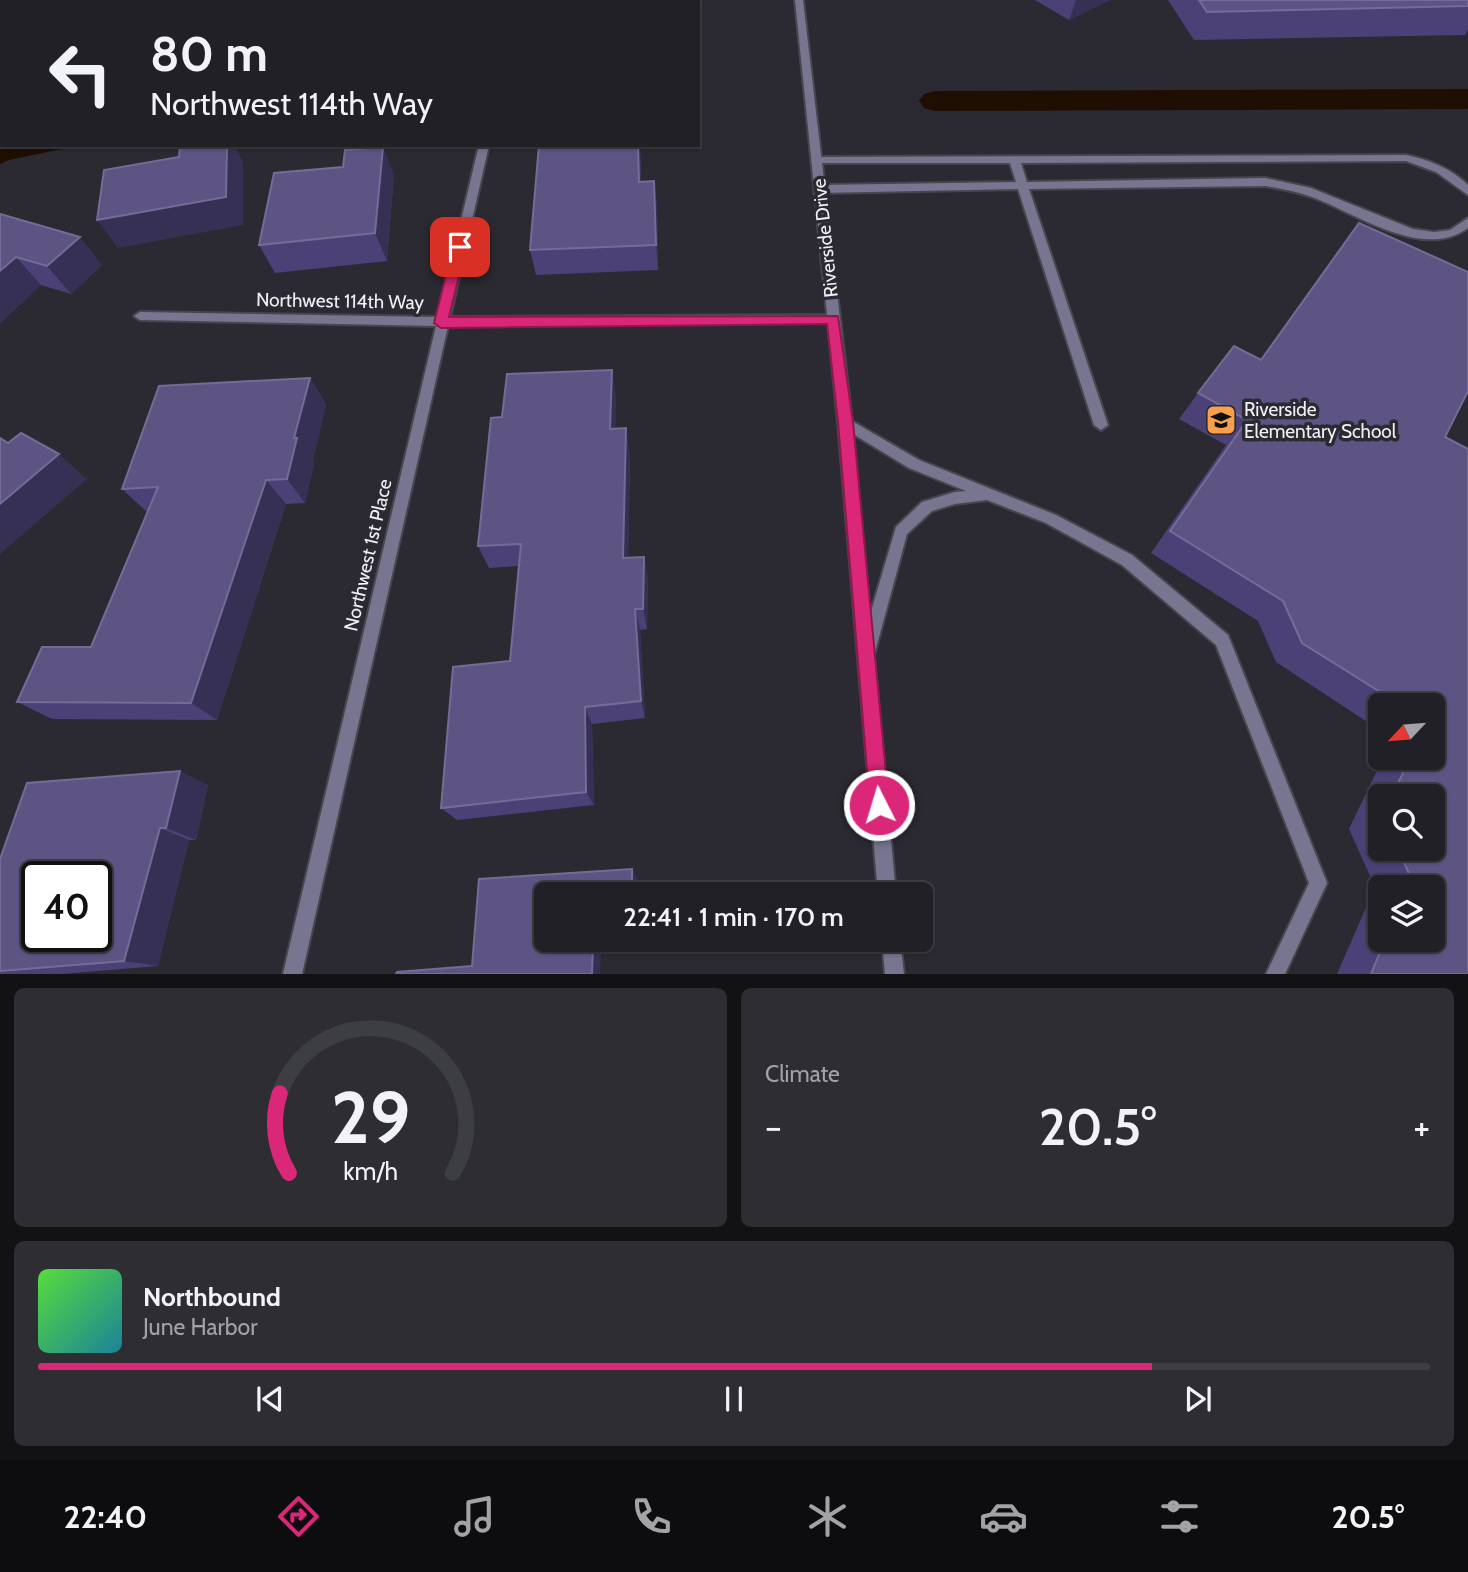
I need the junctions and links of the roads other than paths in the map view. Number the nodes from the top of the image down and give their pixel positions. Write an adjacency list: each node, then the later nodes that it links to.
1 (799, 0): 4 (street, Riverside Drive)
2 (484, 147): 11 (street, Northwest 1st Place)
3 (1014, 159): 4 (street); 5 (street); 7 (street)
4 (817, 160): 6 (street, Riverside Drive)
5 (1023, 186): 6 (street); 8 (street); 13 (street)
6 (820, 189): 10 (street, Riverside Drive)
7 (1468, 191)
8 (1468, 222)
9 (141, 316): 11 (street, Northwest 114th Way)
10 (833, 319): 11 (street, Northwest 114th Way); 12 (street, Riverside Drive)
11 (441, 323): 18 (street, Northwest 1st Place)
12 (845, 422): 14 (street); 15 (street, Riverside Drive)
13 (1101, 425)
14 (986, 495): 15 (street); 20 (street)
15 (866, 655): 16 (street, Riverside Drive)
16 (886, 882)
17 (892, 952): 19 (street)
18 (292, 974)
19 (895, 974)
20 (1275, 974)

